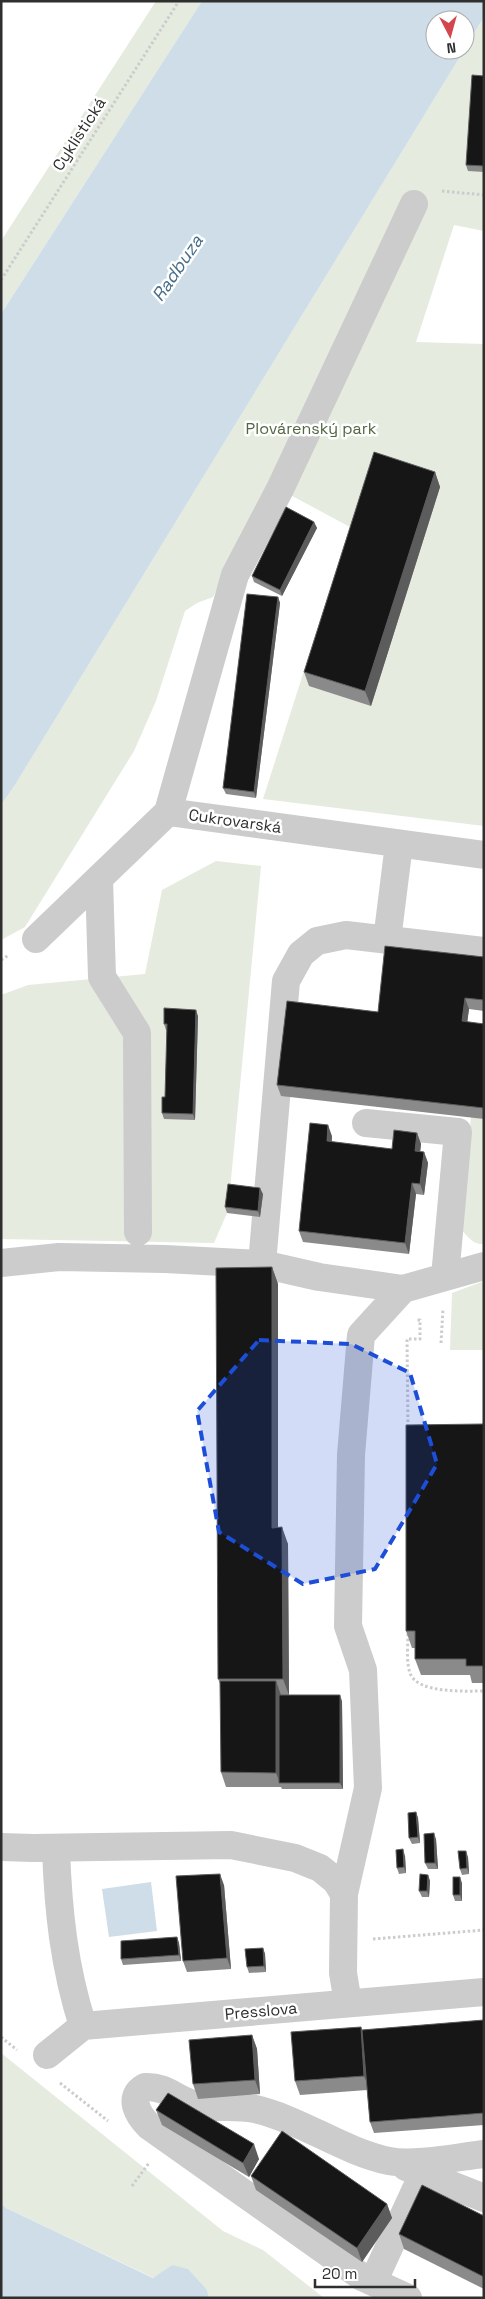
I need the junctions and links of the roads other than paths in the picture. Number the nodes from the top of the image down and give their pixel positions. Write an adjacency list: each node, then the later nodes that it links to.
1 (414, 204): 2 (street)
2 (168, 812): 3 (street, Cukrovarská); 5 (street, Cukrovarská)
3 (399, 844): 4 (street, Cukrovarská); 7 (street)
4 (484, 855)
5 (99, 879): 6 (street, Cukrovarská); 10 (street)
6 (36, 939)
7 (387, 940): 8 (street); 12 (street)
8 (484, 951)
9 (366, 1123): 14 (street)
10 (138, 1232)
11 (1, 1263): 12 (street)
12 (262, 1264): 15 (street)
13 (484, 1266): 14 (street)
14 (445, 1277): 15 (street)
15 (403, 1289): 18 (street)
16 (1, 1847): 17 (street)
17 (56, 1848): 18 (street); 21 (street)
18 (344, 1894): 20 (street)
19 (484, 1992): 20 (street, Presslova)
20 (348, 2003): 21 (street, Presslova)
21 (83, 2026): 22 (street)
22 (47, 2054)
23 (484, 2154): 24 (street)
24 (390, 2161): 25 (street); 27 (street)
25 (423, 2174): 26 (street); 27 (street)
26 (484, 2198)
27 (373, 2282): 28 (street)
28 (408, 2298)

